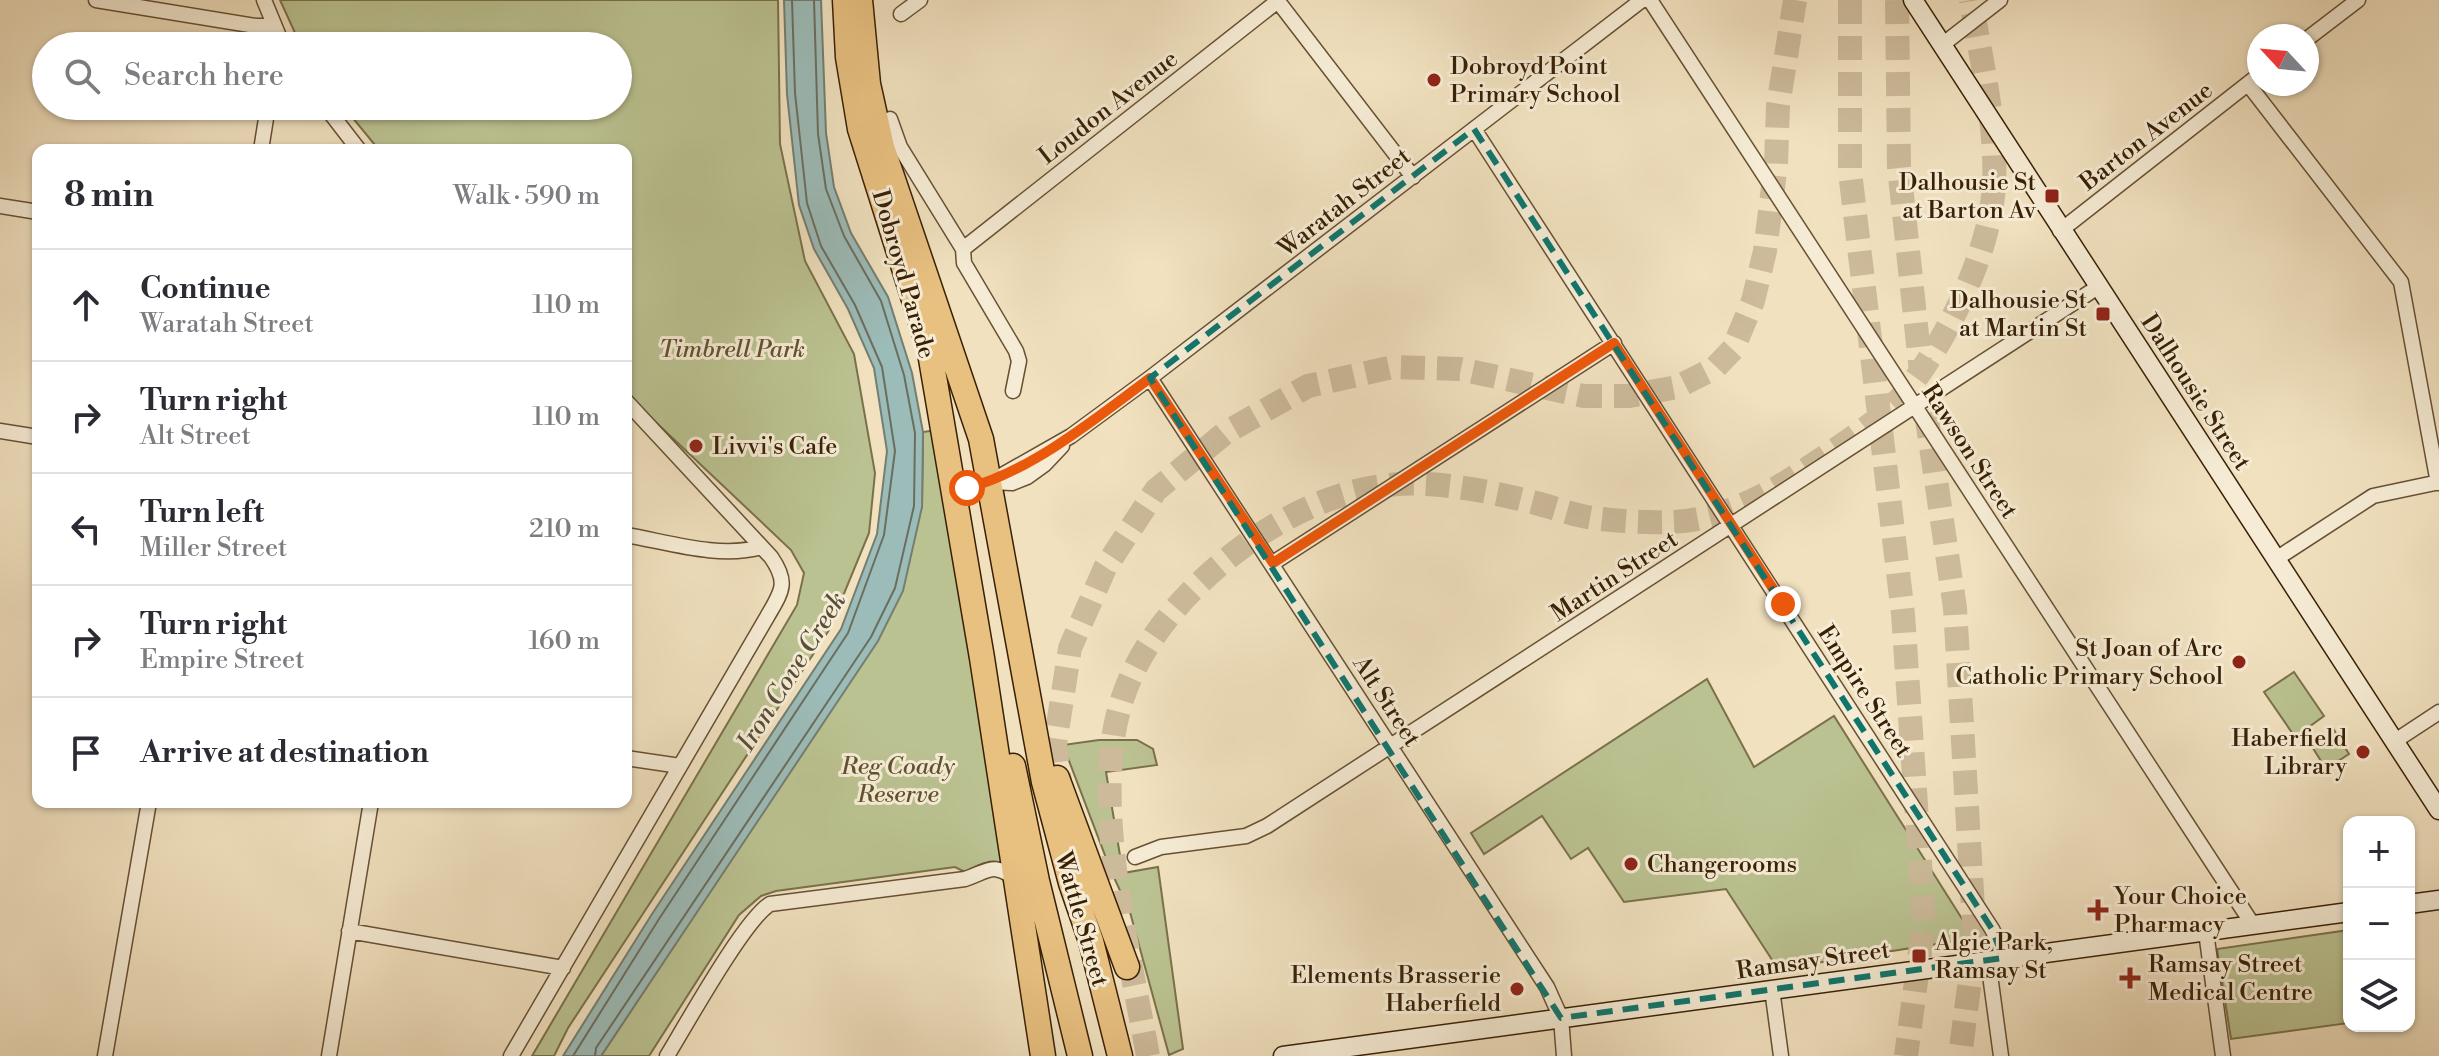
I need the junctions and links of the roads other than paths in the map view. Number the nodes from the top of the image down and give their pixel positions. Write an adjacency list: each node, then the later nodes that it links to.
1 (96, 0): 13 (street)
2 (264, 0): 13 (street)
3 (845, 0): 39 (highway, Dobroyd Parade)
4 (860, 0): 39 (highway, Dobroyd Parade)
5 (920, 0): 12 (street)
6 (1278, 0): 25 (street); 29 (street, Loudon Avenue)
7 (1642, 0): 22 (street, Waratah Street)
8 (1650, 0): 35 (street, Rawson Street)
9 (1913, 0): 16 (main road, Dalhousie Street)
10 (2000, 0): 16 (street)
11 (2358, 0): 14 (street)
12 (901, 14)
13 (274, 26): 15 (street)
14 (2319, 30)
15 (277, 32)
16 (1942, 45): 28 (main road, Dalhousie Street)
17 (2247, 85): 28 (street, Barton Avenue)
18 (2266, 96): 38 (street)
19 (890, 119): 29 (street, Dobroyd Parade)
20 (266, 120): 23 (street)
21 (336, 120): 24 (street)
22 (1474, 129): 25 (street, Waratah Street); 31 (street, Empire Street)
23 (262, 144)
24 (354, 144)
25 (1413, 177): 32 (street, Waratah Street)
26 (0, 206): 27 (street)
27 (32, 211)
28 (2060, 231): 30 (main road, Dalhousie Street)
29 (963, 249): 33 (street, Dobroyd Parade)
30 (2098, 287): 35 (street, Martin Street); 43 (main road, Dalhousie Street)
31 (1614, 343): 40 (street, Empire Street); 44 (street)
32 (1150, 378): 39 (street, Waratah Street); 44 (street, Alt Street)
33 (1013, 391)
34 (632, 407): 42 (street)
35 (1915, 407): 40 (street, Martin Street); 60 (street, Rawson Street)
36 (0, 431): 37 (street)
37 (32, 436)
38 (2438, 482): 43 (street)
39 (970, 487): 45 (highway, Dobroyd Parade); 56 (highway, Dobroyd Parade); 74 (highway)
40 (1732, 525): 48 (street, Martin Street); 63 (street, Empire Street)
41 (632, 536): 42 (street)
42 (761, 547): 50 (street)
43 (2276, 559): 47 (main road, Dalhousie Street)
44 (1273, 563): 48 (street, Alt Street)
45 (1024, 681): 51 (highway, Dobroyd Parade); 64 (highway)
46 (2439, 712): 47 (street)
47 (2395, 741): 54 (main road, Dalhousie Street)
48 (1390, 746): 55 (street, Martin Street); 67 (street, Alt Street)
49 (632, 759): 50 (street)
50 (680, 766): 65 (street)
51 (1044, 782): 75 (highway, Wattle Street)
52 (148, 808): 69 (street)
53 (370, 808): 61 (street)
54 (2439, 810)
55 (1135, 857)
56 (1017, 880): 72 (street); 73 (highway)
57 (2439, 900): 58 (main road)
58 (2415, 903)
59 (2343, 913): 60 (main road, Ramsay Street)
60 (2253, 925): 62 (main road, Ramsay Street)
61 (349, 931): 65 (street); 70 (street)
62 (2206, 932): 63 (main road, Ramsay Street); 80 (street)
63 (1996, 959): 66 (main road, Ramsay Street); 79 (street, Empire Street)
64 (1127, 967)
65 (563, 968): 71 (street)
66 (1772, 989): 67 (main road, Ramsay Street); 78 (street)
67 (1561, 1018): 68 (main road, Ramsay Street); 77 (street, Alt Street)
68 (1318, 1054): 76 (main road, Ramsay Street)
69 (105, 1056)
70 (329, 1056)
71 (511, 1056)
72 (667, 1056)
73 (1043, 1056)
74 (1080, 1056)
75 (1120, 1056)
76 (1283, 1056)
77 (1564, 1056)
78 (1781, 1056)
79 (2001, 1056)
80 (2223, 1056)

